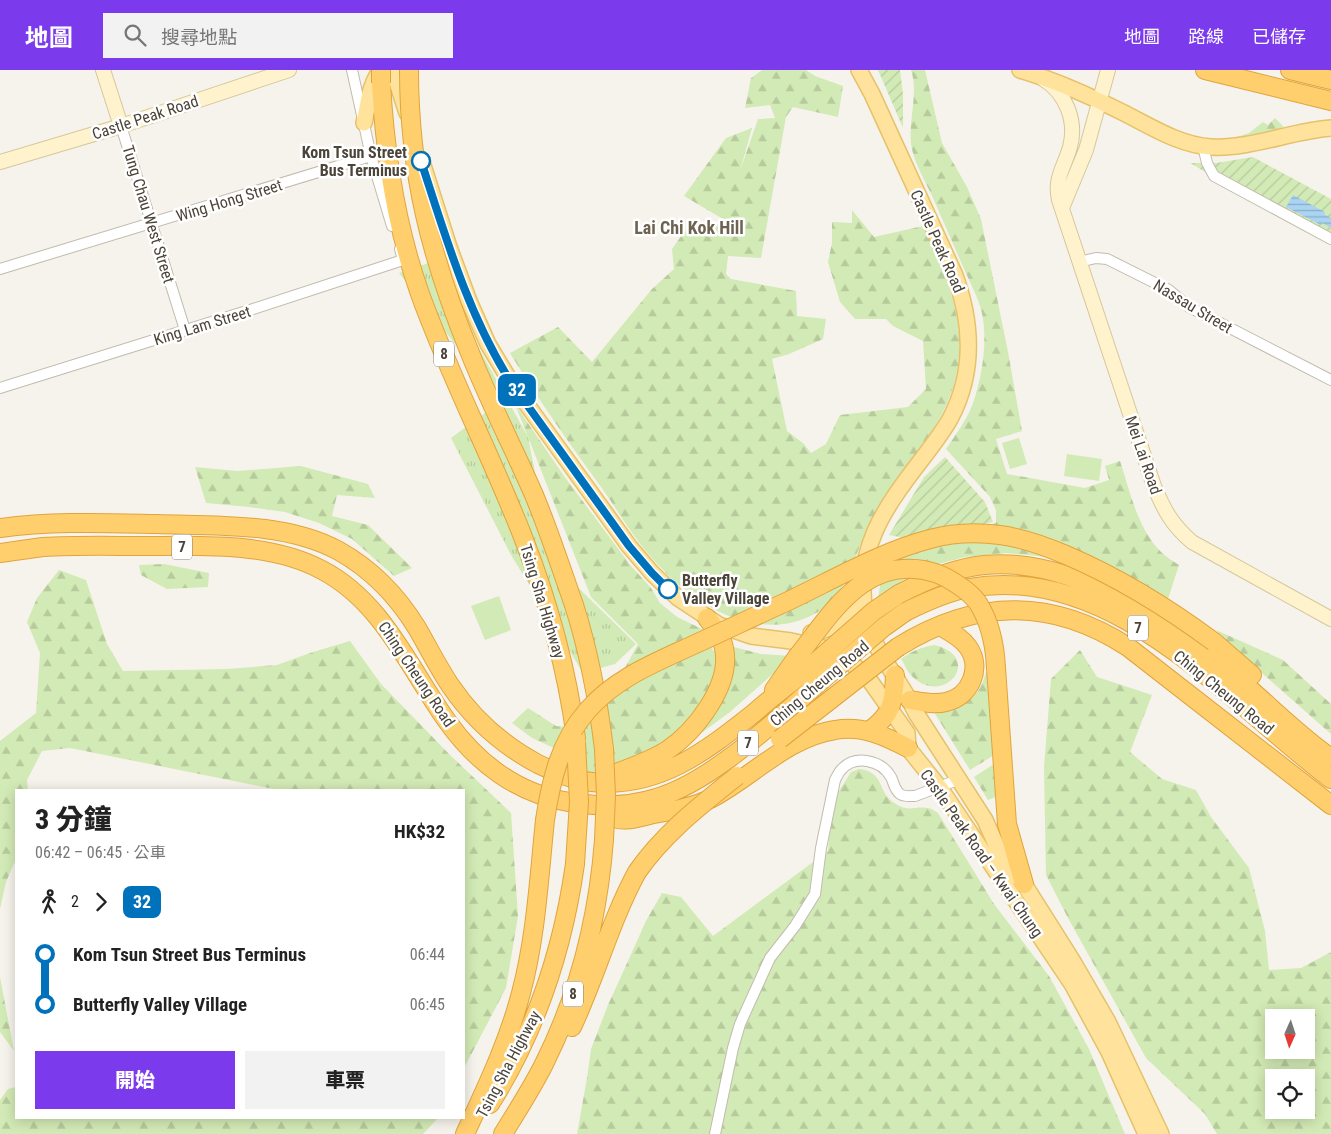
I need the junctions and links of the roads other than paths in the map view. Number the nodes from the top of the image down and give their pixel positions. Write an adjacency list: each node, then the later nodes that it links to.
1 (103, 70): 16 (main road, Tung Chau West Street)
2 (289, 70): 16 (main road, Castle Peak Road)
3 (352, 70): 15 (street)
4 (381, 70): 15 (main road); 52 (highway, Tsing Sha Highway / 8, bridge)
5 (393, 70): 32 (main road)
6 (409, 70): 53 (highway, Tsing Sha Highway / 8, bridge)
7 (859, 70): 31 (main road, Castle Peak Road)
8 (1108, 70): 13 (main road)
9 (1205, 70): 14 (highway)
10 (1290, 70): 12 (highway)
11 (1029, 72): 13 (main road); 21 (main road, Mei Lai Road)
12 (1331, 80)
13 (1099, 101): 18 (main road); 21 (main road)
14 (1331, 101)
15 (364, 123): 19 (street)
16 (122, 126): 20 (main road, Castle Peak Road); 22 (street, Tung Chau West Street)
17 (1331, 128): 18 (main road)
18 (1203, 146): 23 (street)
19 (371, 156): 22 (street, Wing Hong Street); 26 (street, King Lam Street)
20 (0, 162)
21 (1062, 208): 24 (main road, Mei Lai Road)
22 (152, 224): 25 (street, Wing Hong Street); 26 (street, Tung Chau West Street)
23 (1331, 239)
24 (1079, 262): 27 (street, Nassau Street); 33 (main road, Mei Lai Road)
25 (0, 269)
26 (185, 330): 28 (street, King Lam Street)
27 (1331, 380)
28 (0, 388)
29 (0, 528): 46 (highway, Ching Cheung Road / 7, bridge)
30 (0, 553): 49 (highway, Ching Cheung Road / 7)
31 (863, 582): 35 (main road); 37 (main road, Castle Peak Road – Kwai Chung)
32 (707, 618): 35 (main road); 46 (highway)
33 (1331, 618)
34 (940, 626): 38 (highway); 48 (highway); 53 (highway, bridge)
35 (763, 638): 39 (main road, Castle Peak Road – Kwai Chung)
36 (809, 668): 43 (highway, Ching Cheung Road / 7, bridge); 45 (highway, Ching Cheung Road / 7, bridge); 46 (highway, Ching Cheung Road / 7); 49 (highway, Ching Cheung Road / 7); 50 (highway, bridge)
37 (895, 675): 38 (main road, Castle Peak Road – Kwai Chung); 39 (highway)
38 (910, 700): 44 (main road, Castle Peak Road – Kwai Chung)
39 (891, 708): 40 (highway); 42 (main road, Castle Peak Road – Kwai Chung)
40 (869, 731): 42 (highway); 49 (highway)
41 (1331, 743): 51 (highway, bridge)
42 (908, 748): 47 (main road, Castle Peak Road – Kwai Chung)
43 (1331, 758)
44 (960, 779): 47 (street); 50 (main road, Castle Peak Road – Kwai Chung)
45 (1331, 779)
46 (592, 782)
47 (940, 788): 54 (street); 55 (main road, Castle Peak Road – Kwai Chung)
48 (1331, 804)
49 (601, 806)
50 (1024, 884): 56 (main road, Castle Peak Road – Kwai Chung)
51 (464, 1134)
52 (470, 1134)
53 (505, 1134)
54 (715, 1134)
55 (1146, 1134)
56 (1161, 1134)

